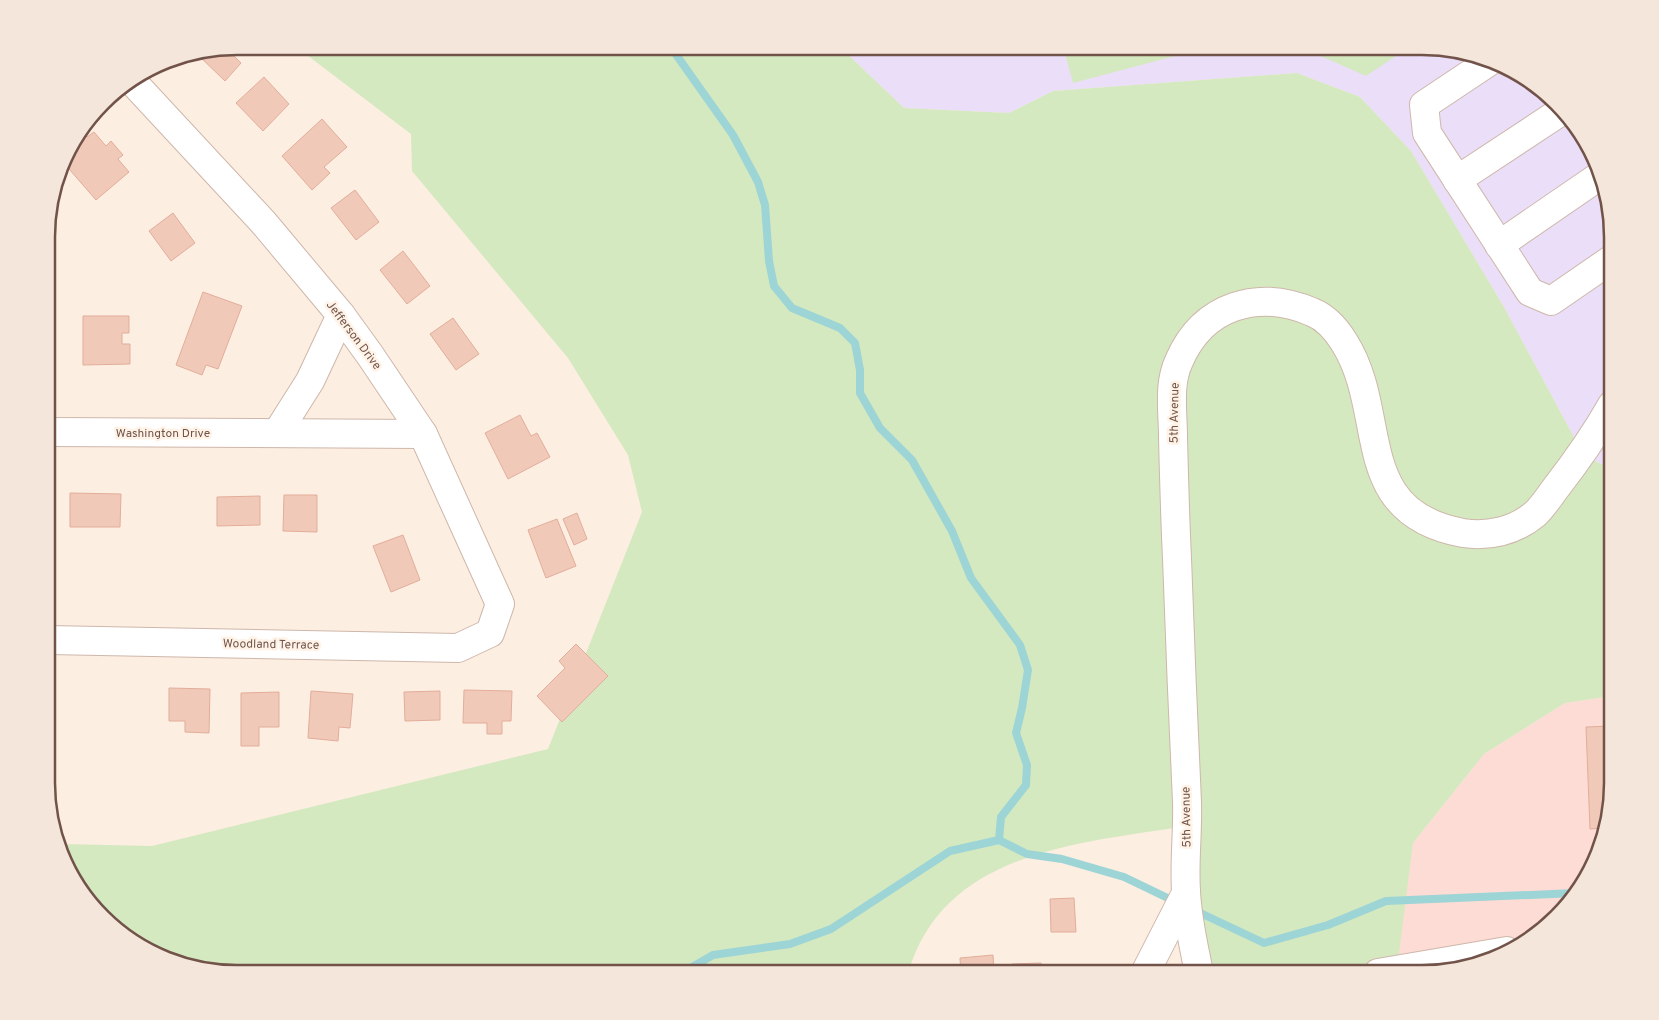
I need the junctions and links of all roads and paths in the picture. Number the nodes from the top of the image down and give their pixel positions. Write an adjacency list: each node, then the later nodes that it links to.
1 (1483, 66): 5 (street)
2 (136, 86): 8 (street, Jefferson Drive)
3 (1557, 114): 5 (street)
4 (1594, 179): 6 (street)
5 (1457, 180): 6 (street)
6 (1500, 245): 7 (street)
7 (1604, 265)
8 (341, 315): 11 (street); 12 (street, Jefferson Drive)
9 (1604, 419): 15 (street, 5th Avenue)
10 (55, 432): 11 (street, Washington Drive)
11 (277, 433): 12 (street, Washington Drive)
12 (423, 434): 13 (street, Jefferson Drive)
13 (490, 633): 14 (street, Woodland Terrace)
14 (55, 640)
15 (1186, 893): 17 (street); 18 (street, 5th Avenue)
16 (1478, 956): 19 (street)
17 (1150, 965)
18 (1198, 965)
19 (1425, 965)

